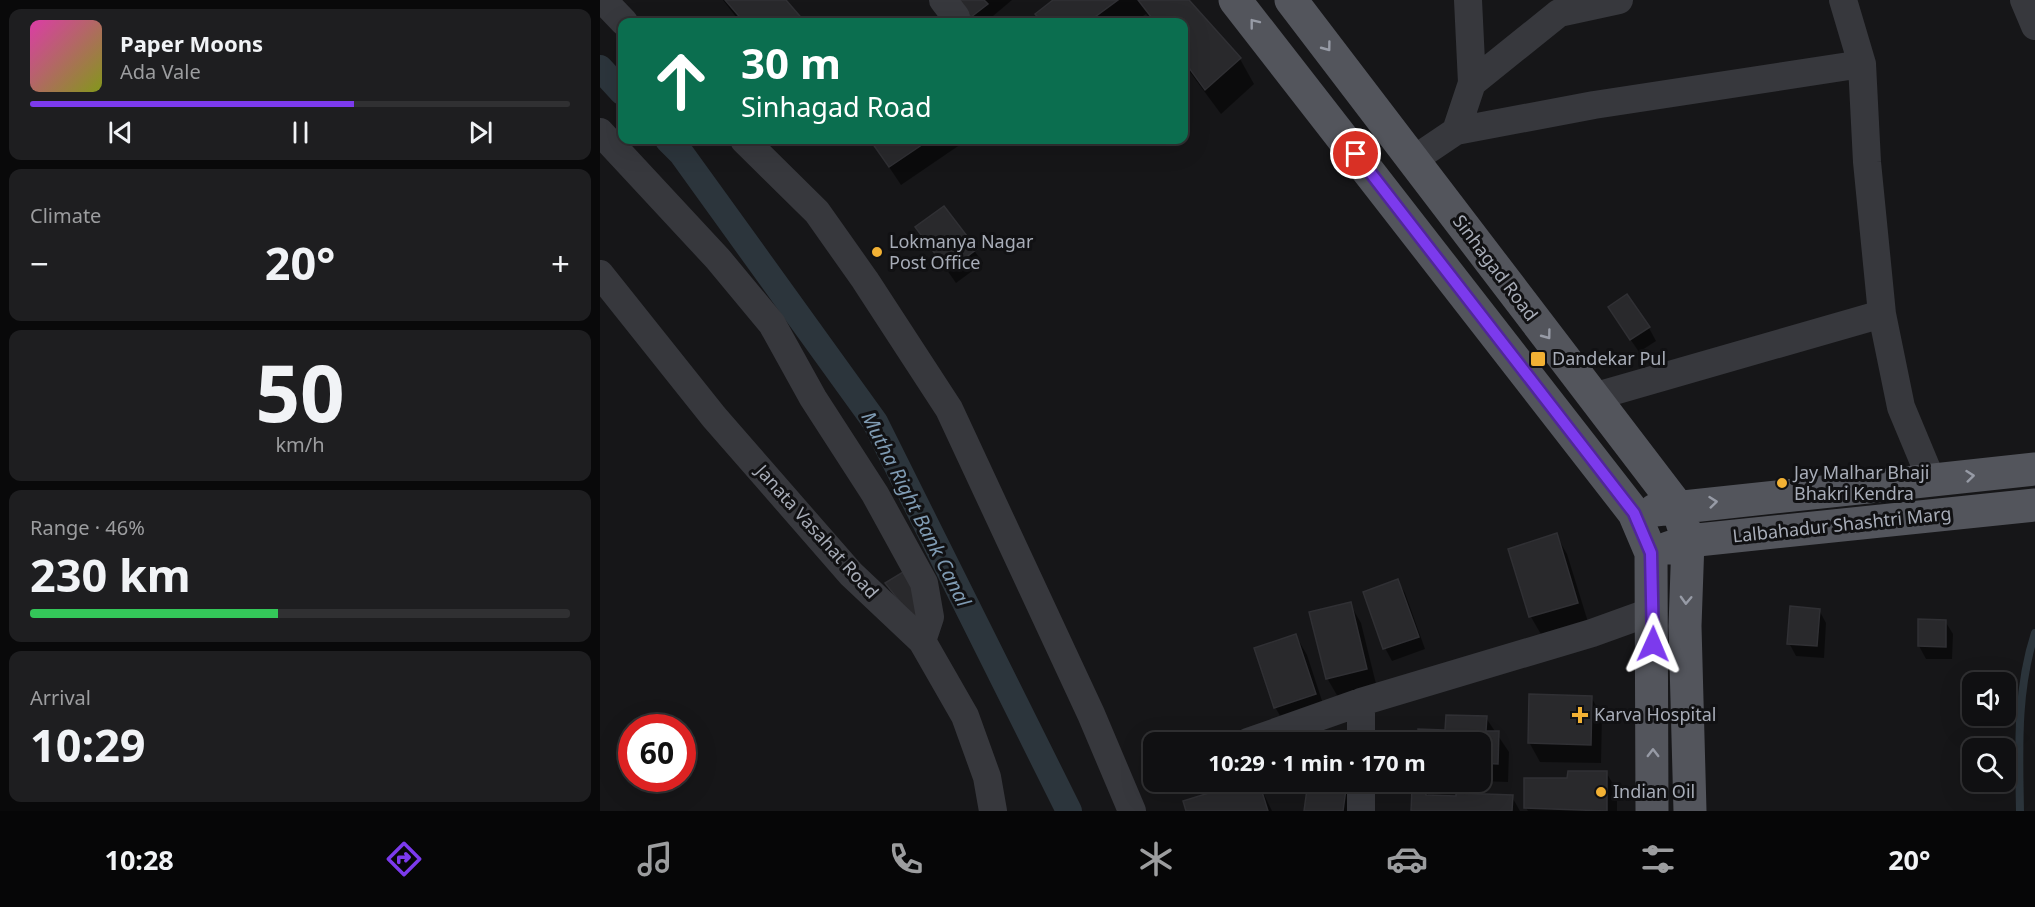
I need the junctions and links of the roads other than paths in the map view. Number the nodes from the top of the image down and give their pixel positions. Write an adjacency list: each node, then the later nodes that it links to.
1 (603, 0): 8 (street)
2 (1235, 0): 16 (main road, one-way to 2)
3 (1291, 0): 12 (main road, Sinhagad Road, one-way to 12)
4 (1468, 0): 11 (street)
5 (2024, 0): 9 (street)
6 (1609, 1): 11 (street)
7 (1844, 1): 10 (street)
8 (620, 18)
9 (2035, 26)
10 (1862, 64): 13 (street); 19 (street)
11 (1472, 82): 13 (street)
12 (1388, 126): 16 (main road); 17 (main road, Sinhagad Road)
13 (1456, 131): 17 (street)
14 (600, 132): 29 (street)
15 (748, 144): 35 (street)
16 (1356, 154): 25 (main road)
17 (1413, 160): 20 (main road, Sinhagad Road, one-way to 20)
18 (600, 274): 29 (street, Janata Vasahat Road)
19 (1882, 314): 20 (street); 22 (street)
20 (1593, 397): 23 (main road, Sinhagad Road)
21 (2033, 469): 22 (main road, Lalbahadur Shashtri Marg, one-way to 21)
22 (1931, 479): 23 (main road, Lalbahadur Shashtri Marg, one-way to 22)
23 (1677, 506): 25 (main road, Lalbahadur Shashtri Marg); 26 (main road, Sinhagad Road)
24 (2034, 506): 26 (main road, Lalbahadur Shashtri Marg)
25 (1634, 513): 27 (main road)
26 (1688, 541): 27 (main road, Lalbahadur Shashtri Marg); 38 (main road, Sinhagad Road, one-way to 38)
27 (1650, 551): 28 (main road)
28 (1653, 611): 30 (street); 37 (main road, one-way to 28)
29 (922, 641): 34 (street, Janata Vasahat Road)
30 (1361, 702): 31 (street); 32 (street)
31 (1276, 732)
32 (1361, 732)
33 (1361, 792): 36 (street)
34 (993, 811)
35 (1132, 811)
36 (1361, 811)
37 (1652, 811)
38 (1690, 811)

